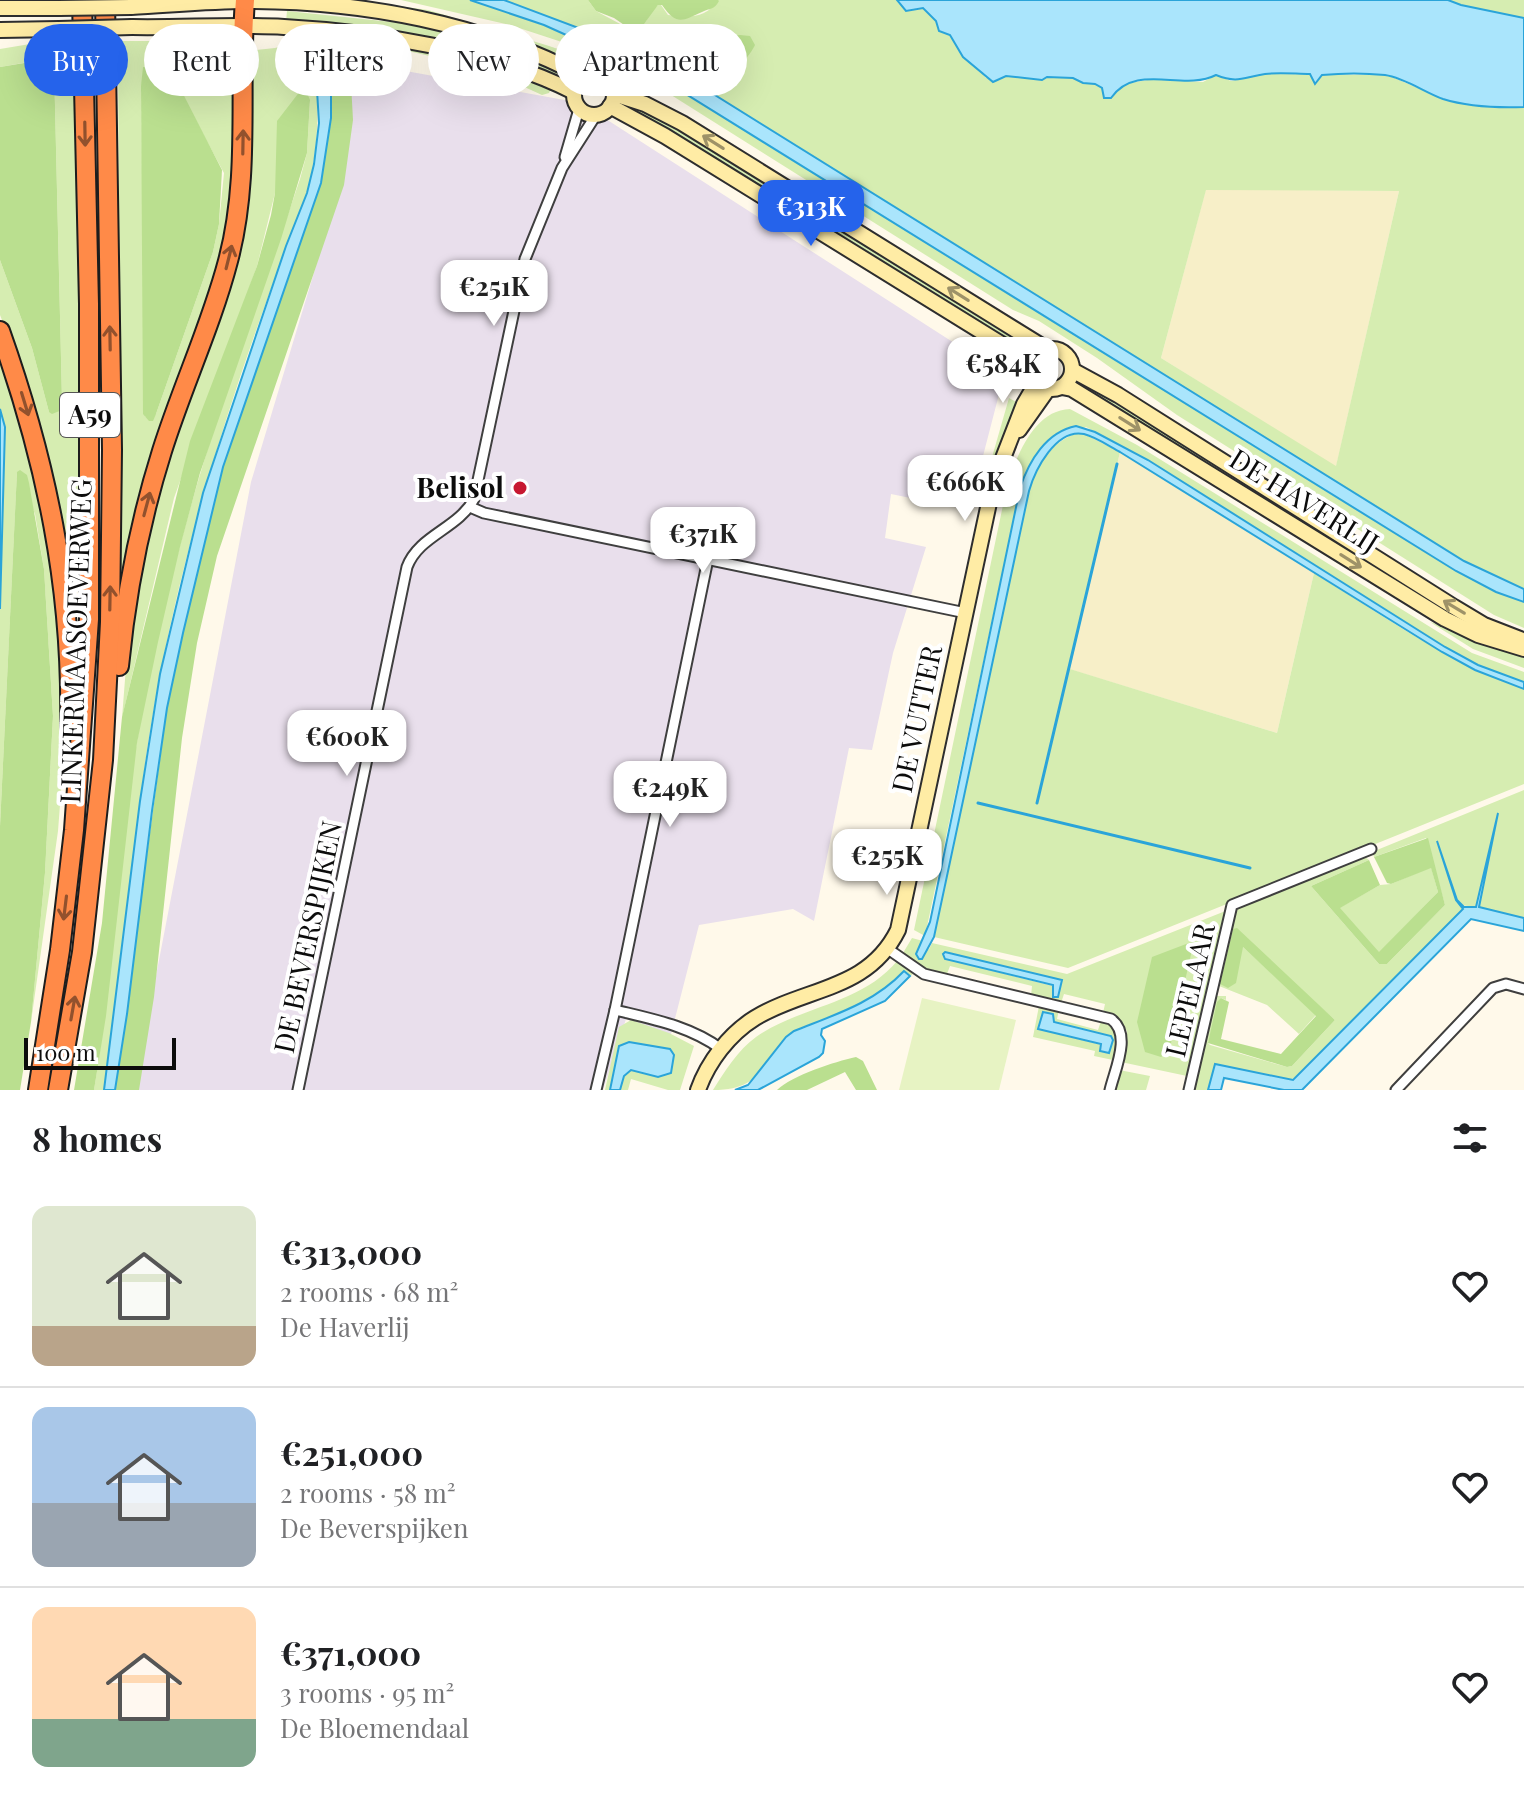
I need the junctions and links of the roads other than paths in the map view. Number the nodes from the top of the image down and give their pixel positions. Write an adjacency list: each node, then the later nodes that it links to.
1 (82, 0): 28 (highway, LINKERMAASOEVERWEG / A59, one-way to 28)
2 (105, 0): 27 (highway, LINKERMAASOEVERWEG / A59, one-way to 2)
3 (245, 0): 4 (street, bridge); 5 (highway); 9 (street)
4 (0, 8)
5 (243, 24)
6 (144, 27): 8 (street, bridge)
7 (259, 27): 10 (street)
8 (0, 30)
9 (555, 63)
10 (555, 84)
11 (243, 96): 27 (highway, A59, one-way to 11)
12 (574, 96): 15 (street)
13 (612, 96): 14 (street)
14 (612, 100): 16 (street); 19 (street, one-way to 14); 21 (street, DE HAVERLIJ)
15 (579, 109): 16 (street); 17 (street)
16 (596, 115): 17 (street)
17 (562, 168): 22 (street)
18 (0, 331): 28 (highway, A59, one-way to 28)
19 (1048, 350): 20 (street, DE HAVERLIJ); 21 (street)
20 (1072, 370): 21 (street); 25 (street, DE HAVERLIJ, one-way to 20)
21 (1045, 382): 24 (street, DE VUTTER); 26 (street, DE HAVERLIJ, one-way to 26)
22 (470, 507): 23 (street); 36 (street, DE BEVERSPIJKEN)
23 (708, 559): 24 (street); 32 (street)
24 (966, 613): 30 (street, DE VUTTER)
25 (1524, 641)
26 (1524, 649)
27 (103, 760): 35 (highway, LINKERMAASOEVERWEG / A59, one-way to 27)
28 (74, 830): 34 (highway, LINKERMAASOEVERWEG / A59, one-way to 34)
29 (1371, 849): 40 (street, LEPELAAR)
30 (888, 949): 33 (street, DE VUTTER); 39 (street)
31 (1524, 989): 41 (street)
32 (615, 1010): 33 (street); 37 (street)
33 (721, 1049): 38 (street, DE VUTTER)
34 (38, 1090)
35 (58, 1090)
36 (298, 1090)
37 (596, 1090)
38 (698, 1090)
39 (1110, 1090)
40 (1189, 1090)
41 (1396, 1090)

